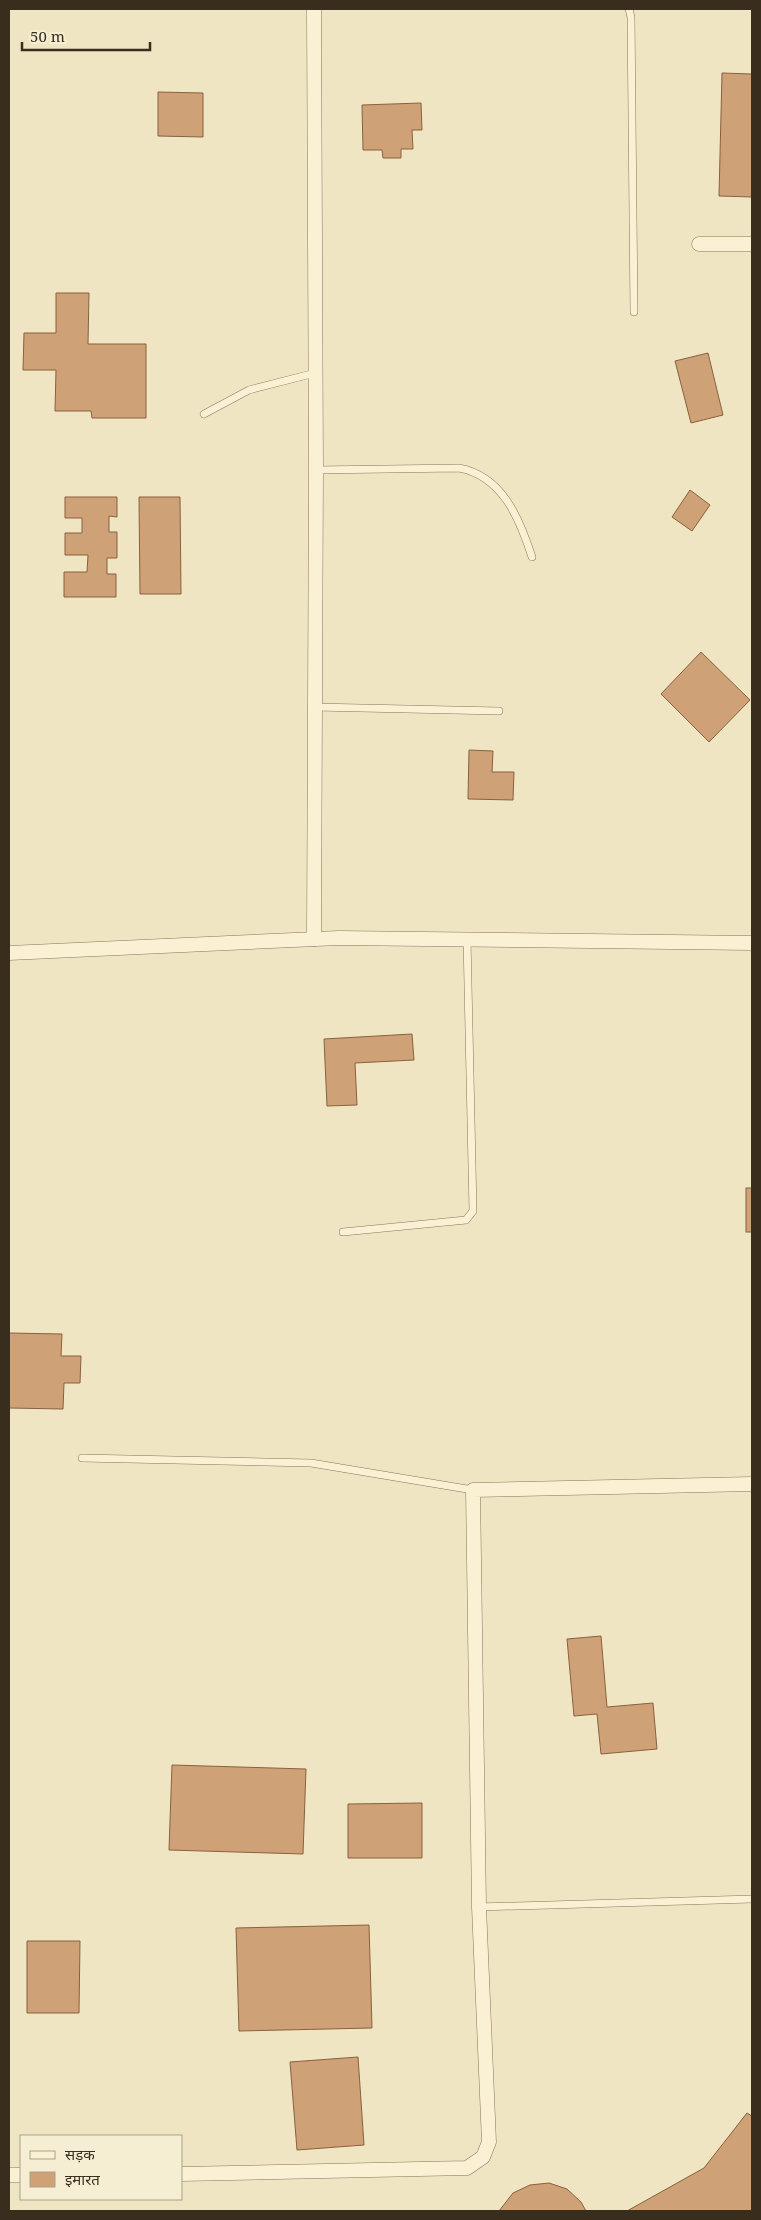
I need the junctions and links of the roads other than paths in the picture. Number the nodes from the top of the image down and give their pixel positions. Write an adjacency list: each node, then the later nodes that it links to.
1 (314, 9): 6 (street)
2 (628, 9): 5 (lane)
3 (699, 244): 4 (street)
4 (752, 244)
5 (634, 312)
6 (315, 373): 7 (lane); 8 (street)
7 (204, 414)
8 (316, 470): 9 (lane); 10 (street)
9 (532, 557)
10 (315, 707): 11 (lane); 12 (street)
11 (498, 711)
12 (314, 939): 13 (street); 15 (street)
13 (467, 939): 14 (street); 16 (lane)
14 (752, 942)
15 (9, 954)
16 (343, 1232)
17 (82, 1458): 19 (lane)
18 (752, 1484): 19 (street)
19 (473, 1490): 21 (street)
20 (752, 1899): 21 (lane)
21 (479, 1907): 22 (street)
22 (182, 2174)

